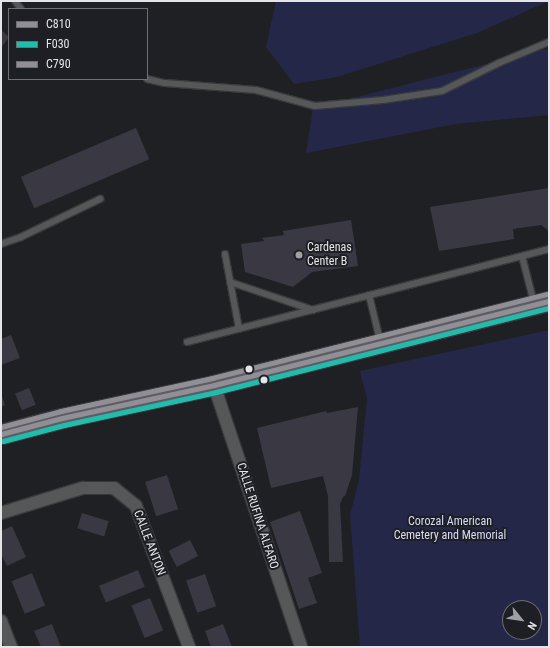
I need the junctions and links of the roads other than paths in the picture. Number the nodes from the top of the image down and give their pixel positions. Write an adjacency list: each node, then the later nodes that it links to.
1 (549, 42): 2 (lane)
2 (148, 79)
3 (100, 199): 4 (lane)
4 (1, 244)
5 (549, 249): 7 (lane)
6 (225, 254): 8 (lane)
7 (522, 256): 9 (lane); 10 (lane)
8 (230, 282): 11 (lane); 12 (lane)
9 (369, 295): 11 (lane); 14 (lane)
10 (542, 303): 14 (main road)
11 (313, 310): 12 (lane)
12 (239, 328): 13 (lane)
13 (187, 342)
14 (380, 344): 15 (main road)
15 (214, 386): 16 (main road); 21 (street, CALLE RUFINA ALFARO)
16 (1, 434)
17 (1, 513): 20 (street, CALLE ANTON)
18 (1, 621): 19 (street)
19 (11, 647)
20 (189, 647)
21 (301, 647)

